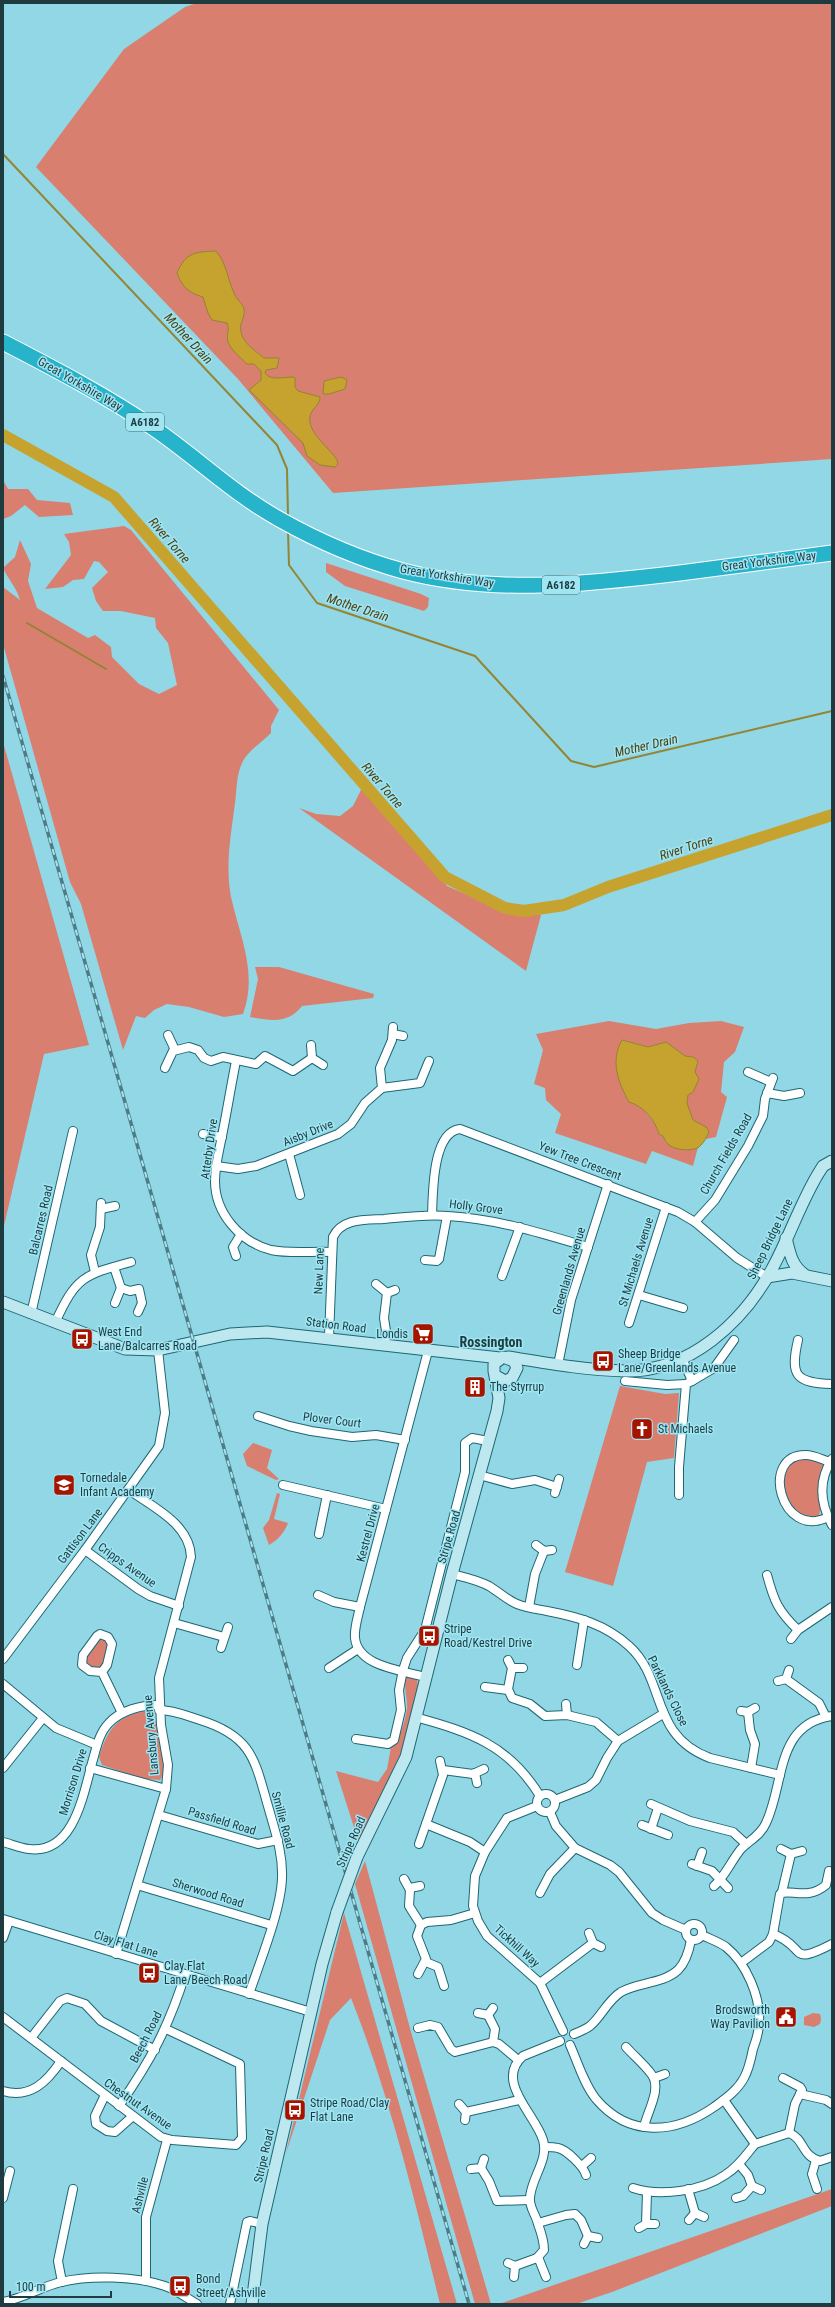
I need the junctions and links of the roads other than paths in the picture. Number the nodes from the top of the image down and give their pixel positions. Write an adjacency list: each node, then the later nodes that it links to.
1 (3, 342): 2 (highway, Great Yorkshire Way / A6182)
2 (832, 553)
3 (168, 1035): 6 (street)
4 (403, 1036): 13 (street)
5 (311, 1045): 7 (street)
6 (175, 1050): 8 (street); 11 (street)
7 (312, 1058): 8 (street); 10 (street)
8 (236, 1061): 18 (street, Atterby Drive)
9 (429, 1061): 13 (street)
10 (323, 1065)
11 (165, 1068)
12 (748, 1072): 14 (street, Church Fields Road)
13 (382, 1088): 19 (street, Aisby Drive)
14 (767, 1093): 15 (street); 31 (street, Church Fields Road)
15 (800, 1093)
16 (73, 1131): 55 (street, Balcarres Road)
17 (204, 1134): 18 (street)
18 (222, 1137): 21 (street, Atterby Drive)
19 (289, 1154): 21 (street, Aisby Drive); 23 (street)
20 (832, 1161): 34 (main road, Sheep Bridge Lane)
21 (216, 1166): 33 (street, Atterby Drive)
22 (608, 1184): 27 (street, Yew Tree Crescent); 28 (street, Yew Tree Crescent); 35 (street, Greenlands Avenue)
23 (297, 1186): 24 (street); 25 (street)
24 (289, 1188)
25 (300, 1195)
26 (115, 1206): 41 (street)
27 (666, 1207): 31 (street, Yew Tree Crescent); 50 (street, St Michaels Avenue)
28 (432, 1215): 29 (street, Holly Grove); 30 (street, Holly Grove)
29 (447, 1216): 32 (street, Holly Grove); 38 (street)
30 (357, 1221): 36 (street, New Lane)
31 (695, 1222): 44 (street, Yew Tree Crescent)
32 (520, 1226): 35 (street, Holly Grove); 43 (street)
33 (241, 1234): 36 (street, Atterby Drive); 37 (street)
34 (786, 1238): 42 (main road); 44 (main road, Sheep Bridge Lane)
35 (588, 1248): 67 (street, Greenlands Avenue)
36 (332, 1252): 58 (street, New Lane)
37 (236, 1256)
38 (424, 1260)
39 (131, 1262): 40 (street)
40 (114, 1267): 41 (street); 47 (street)
41 (95, 1272): 57 (street)
42 (805, 1275): 44 (main road); 45 (main road)
43 (502, 1276)
44 (767, 1277): 66 (main road, Sheep Bridge Lane)
45 (832, 1281)
46 (376, 1284): 49 (street)
47 (121, 1288): 52 (street); 54 (street)
48 (396, 1290): 49 (street)
49 (386, 1293): 60 (street)
50 (638, 1295): 53 (street); 56 (street, St Michaels Avenue)
51 (3, 1302): 55 (main road, Station Road)
52 (115, 1302)
53 (683, 1308)
54 (138, 1312)
55 (31, 1314): 57 (main road, Station Road)
56 (629, 1323)
57 (55, 1324): 62 (main road, Station Road)
58 (329, 1337): 60 (main road, Station Road); 62 (main road, Station Road)
59 (734, 1340): 71 (street)
60 (385, 1344): 63 (main road, Station Road)
61 (800, 1345): 72 (street)
62 (158, 1350): 81 (street, Gattison Lane)
63 (428, 1350): 64 (main road, Station Road); 75 (street, Kestrel Drive)
64 (476, 1356): 65 (main road, Sheep Bridge Lane); 68 (main road)
65 (504, 1357): 67 (main road, Sheep Bridge Lane); 68 (main road); 69 (main road)
66 (682, 1358): 67 (main road, Sheep Bridge Lane); 71 (street)
67 (553, 1364): 69 (main road, Sheep Bridge Lane)
68 (495, 1375): 69 (main road); 73 (main road, Stripe Road)
69 (514, 1377): 73 (main road, Stripe Road)
70 (624, 1381): 71 (street)
71 (689, 1382): 83 (street)
72 (832, 1384)
73 (499, 1398): 76 (main road, Stripe Road)
74 (258, 1416): 75 (street, Plover Court)
75 (405, 1440): 84 (street, Kestrel Drive)
76 (488, 1441): 78 (main road, Stripe Road); 112 (street)
77 (831, 1461): 85 (street); 85 (street)
78 (479, 1476): 80 (street); 89 (main road, Stripe Road)
79 (283, 1485): 82 (street)
80 (557, 1487)
81 (129, 1490): 88 (street, Gattison Lane); 94 (street, Lansbury Avenue)
82 (327, 1495): 84 (street); 86 (street)
83 (679, 1495)
84 (386, 1509): 95 (street, Kestrel Drive)
85 (830, 1521)
86 (319, 1534)
87 (536, 1545): 96 (street)
88 (85, 1550): 94 (street, Cripps Avenue); 106 (street, Gattison Lane)
89 (452, 1574): 96 (street, Parklands Close); 115 (main road, Stripe Road)
90 (767, 1575): 92 (street)
91 (778, 1583): 92 (street)
92 (770, 1584): 101 (street)
93 (318, 1595): 95 (street)
94 (179, 1606): 99 (street, Lansbury Avenue)
95 (360, 1607): 105 (street, Kestrel Drive)
96 (529, 1607): 98 (street, Parklands Close)
97 (832, 1607): 101 (street)
98 (584, 1620): 108 (street); 124 (street, Parklands Close)
99 (174, 1623): 102 (street); 120 (street, Lansbury Avenue)
100 (228, 1627): 102 (street)
101 (798, 1630): 103 (street)
102 (224, 1638): 104 (street)
103 (791, 1638)
104 (221, 1648)
105 (358, 1650): 109 (street); 112 (street)
106 (3, 1659)
107 (508, 1660): 110 (street)
108 (577, 1665)
109 (329, 1668)
110 (512, 1668): 111 (street); 118 (street)
111 (523, 1668)
112 (403, 1670): 115 (street); 128 (street)
113 (789, 1670): 125 (street)
114 (102, 1672): 114 (street); 122 (street)
115 (425, 1677): 126 (main road, Stripe Road)
116 (3, 1684): 127 (street)
117 (485, 1687): 118 (street)
118 (508, 1690): 123 (street)
119 (566, 1704): 123 (street)
120 (159, 1707): 122 (street, Morrison Drive); 140 (street, Lansbury Avenue); 150 (street, Smillie Road)
121 (748, 1710): 134 (street)
122 (122, 1713): 130 (street, Morrison Drive)
123 (567, 1714): 129 (street)
124 (663, 1714): 129 (street); 134 (street, Parklands Close)
125 (829, 1716): 138 (street)
126 (415, 1717): 141 (street); 191 (main road, Stripe Road, bridge)
127 (43, 1718): 130 (street); 132 (street)
128 (356, 1739)
129 (618, 1741): 142 (street)
130 (97, 1745): 133 (street, Morrison Drive)
131 (440, 1761): 136 (street)
132 (3, 1768)
133 (90, 1768): 140 (street); 151 (street, Morrison Drive)
134 (751, 1768): 138 (street, Parklands Close)
135 (484, 1769): 137 (street)
136 (443, 1770): 137 (street); 146 (street)
137 (475, 1773): 139 (street)
138 (780, 1775): 153 (street)
139 (478, 1783)
140 (166, 1789): 145 (street, Lansbury Avenue)
141 (540, 1796): 142 (street); 143 (street)
142 (555, 1800): 144 (street)
143 (537, 1806): 144 (street); 157 (street, Tickhill Way)
144 (550, 1812): 154 (street)
145 (159, 1815): 150 (street, Passfield Road); 163 (street, Lansbury Avenue)
146 (426, 1824): 152 (street); 157 (street)
147 (642, 1824): 148 (street)
148 (651, 1829): 149 (street); 153 (street)
149 (668, 1835)
150 (278, 1840): 172 (street, Smillie Road)
151 (3, 1842)
152 (419, 1844)
153 (746, 1844): 162 (street)
154 (575, 1848): 169 (street); 174 (street)
155 (781, 1849): 159 (street)
156 (802, 1851): 159 (street)
157 (484, 1852): 170 (street, Tickhill Way)
158 (702, 1852): 162 (street)
159 (791, 1854): 168 (street)
160 (829, 1871): 165 (street)
161 (404, 1879): 166 (street)
162 (717, 1883): 167 (street)
163 (137, 1885): 172 (street, Sherwood Road); 183 (street, Lansbury Avenue)
164 (420, 1886): 166 (street)
165 (829, 1886): 168 (street)
166 (410, 1888): 173 (street)
167 (728, 1888)
168 (782, 1892): 176 (street)
169 (540, 1894)
170 (475, 1913): 173 (street); 188 (street, Tickhill Way)
171 (6, 1920): 178 (street); 183 (street, Clay Flat Lane)
172 (271, 1925): 190 (street, Smillie Road)
173 (421, 1925): 184 (street)
174 (686, 1930): 177 (street); 179 (street)
175 (589, 1933): 180 (street)
176 (773, 1934): 181 (street); 185 (street)
177 (702, 1935): 179 (street); 185 (street)
178 (3, 1938)
179 (691, 1940): 199 (street)
180 (593, 1943): 182 (street); 188 (street)
181 (832, 1944)
182 (601, 1947)
183 (116, 1954): 187 (street, Clay Flat Lane)
184 (426, 1962): 186 (street); 189 (street)
185 (741, 1963): 215 (street)
186 (418, 1974)
187 (185, 1975): 190 (street, Clay Flat Lane); 197 (street, Beech Road)
188 (540, 1983): 198 (street, Tickhill Way)
189 (444, 1986)
190 (249, 1994): 191 (street, Clay Flat Lane)
191 (311, 2012): 249 (main road, Stripe Road)
192 (478, 2013): 202 (street)
193 (3, 2017): 200 (street, Chestnut Avenue)
194 (436, 2017): 195 (street)
195 (434, 2026): 196 (street); 202 (street)
196 (418, 2028)
197 (166, 2029): 205 (street, Beech Road); 222 (street, Chestnut Avenue)
198 (563, 2030): 199 (street); 201 (street)
199 (574, 2034): 203 (street)
200 (31, 2038): 205 (street); 207 (street, Chestnut Avenue)
201 (560, 2041): 203 (street); 206 (street)
202 (493, 2042): 206 (street)
203 (570, 2045): 220 (street)
204 (626, 2047): 209 (street)
205 (155, 2050): 218 (street, Beech Road)
206 (518, 2060): 214 (street)
207 (61, 2061): 211 (street); 213 (street, Chestnut Avenue)
208 (665, 2074): 209 (street)
209 (654, 2078): 220 (street)
210 (783, 2078): 212 (street)
211 (3, 2090)
212 (800, 2094): 217 (street); 221 (street)
213 (105, 2096): 218 (street, Chestnut Avenue); 219 (street)
214 (519, 2100): 216 (street); 224 (street)
215 (724, 2100): 220 (street); 223 (street)
216 (459, 2104)
217 (832, 2104)
218 (119, 2106): 219 (street, Chestnut Avenue)
219 (133, 2116): 222 (street, Chestnut Avenue)
220 (644, 2127)
221 (789, 2133): 223 (street); 228 (street)
222 (167, 2140): 257 (street, Ashville)
223 (755, 2144): 229 (street)
224 (545, 2147): 230 (street); 244 (street)
225 (832, 2157): 228 (street)
226 (591, 2158): 230 (street)
227 (484, 2160): 231 (street)
228 (816, 2160): 239 (street)
229 (739, 2164): 235 (street); 238 (street)
230 (582, 2166): 234 (street)
231 (481, 2168): 232 (street); 244 (street)
232 (471, 2169)
233 (10, 2171): 242 (street)
234 (586, 2175)
235 (752, 2186): 240 (street); 243 (street)
236 (633, 2188): 241 (street)
237 (73, 2189): 258 (street)
238 (688, 2189): 241 (street); 245 (street)
239 (817, 2189)
240 (761, 2190)
241 (647, 2192): 250 (street)
242 (3, 2198)
243 (736, 2198)
244 (529, 2200): 248 (street)
245 (695, 2213): 246 (street); 247 (street)
246 (704, 2217)
247 (689, 2220)
248 (538, 2223): 251 (street); 254 (street)
249 (262, 2224): 262 (street); 263 (main road, Stripe Road)
250 (655, 2224)
251 (588, 2236): 252 (street); 253 (street)
252 (598, 2238)
253 (584, 2244)
254 (538, 2257): 255 (street); 256 (street)
255 (514, 2277)
256 (546, 2277)
257 (146, 2281): 258 (street); 261 (street)
258 (62, 2282): 260 (street)
259 (3, 2302): 260 (street)
260 (14, 2302)
261 (197, 2304)
262 (230, 2304)
263 (252, 2304)

